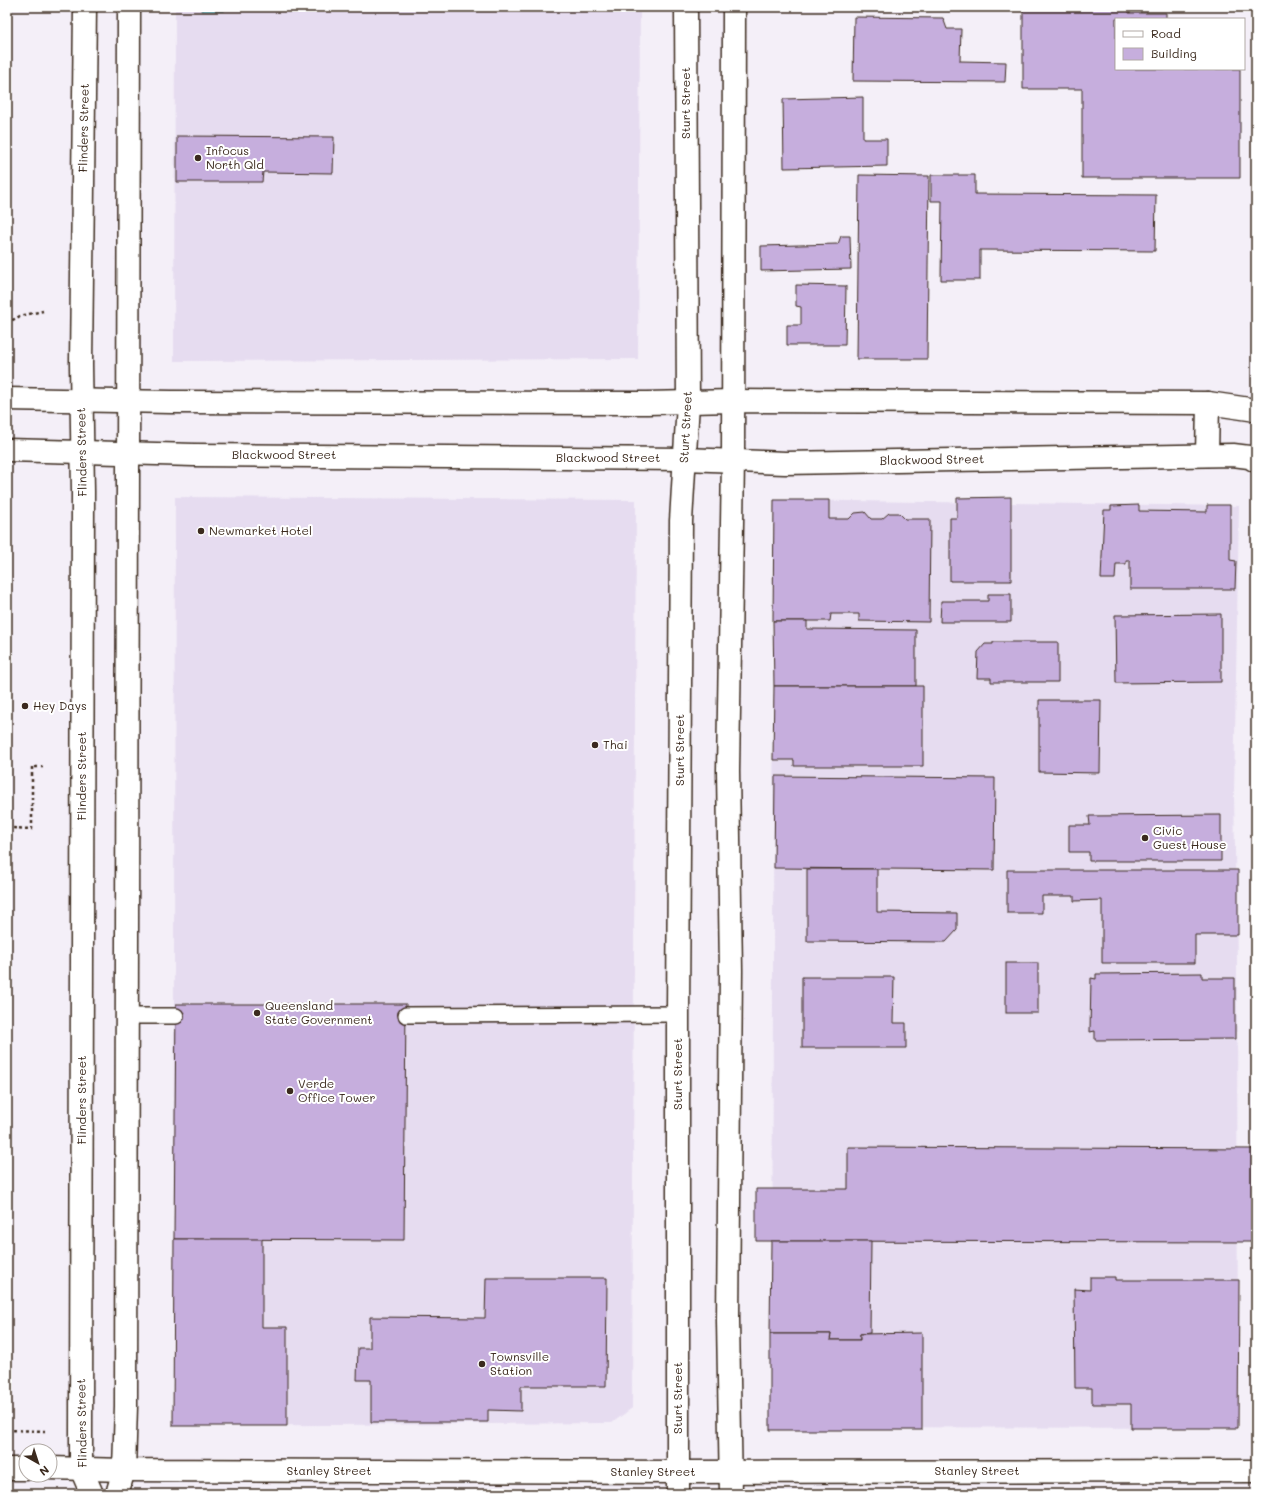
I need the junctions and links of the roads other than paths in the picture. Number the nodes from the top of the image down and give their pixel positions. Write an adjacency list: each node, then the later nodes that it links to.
1 (85, 7): 6 (main road, Flinders Street)
2 (129, 7): 8 (main road)
3 (686, 7): 9 (main road, Sturt Street)
4 (734, 7): 7 (main road)
5 (7, 399): 6 (main road)
6 (81, 400): 8 (main road); 13 (main road, Flinders Street)
7 (733, 401): 9 (main road); 10 (main road); 18 (main road)
8 (127, 402): 9 (main road); 14 (main road)
9 (688, 402): 16 (main road, Sturt Street)
10 (1208, 403): 11 (main road); 15 (main road)
11 (1256, 410)
12 (7, 450): 13 (main road, Blackwood Street)
13 (83, 452): 14 (main road, Blackwood Street); 26 (main road, Flinders Street)
14 (129, 454): 16 (main road, Blackwood Street); 21 (main road)
15 (1207, 455): 17 (main road, Blackwood Street); 18 (main road, Blackwood Street)
16 (685, 458): 18 (main road, Blackwood Street); 19 (main road, Sturt Street)
17 (1256, 460)
18 (733, 461): 30 (main road)
19 (678, 1014): 20 (lane); 29 (main road, Sturt Street)
20 (406, 1015)
21 (127, 1016): 22 (lane); 27 (main road)
22 (176, 1016)
23 (58, 1468): 26 (main road, Stanley Street)
24 (7, 1469): 25 (main road)
25 (18, 1469)
26 (81, 1469): 27 (main road, Stanley Street); 31 (main road, Flinders Street)
27 (124, 1470): 29 (main road, Stanley Street); 32 (main road)
28 (1256, 1471): 30 (main road, Stanley Street)
29 (677, 1472): 30 (main road, Stanley Street); 33 (main road, Sturt Street)
30 (731, 1472): 34 (main road)
31 (92, 1494)
32 (116, 1494)
33 (678, 1494)
34 (731, 1494)

